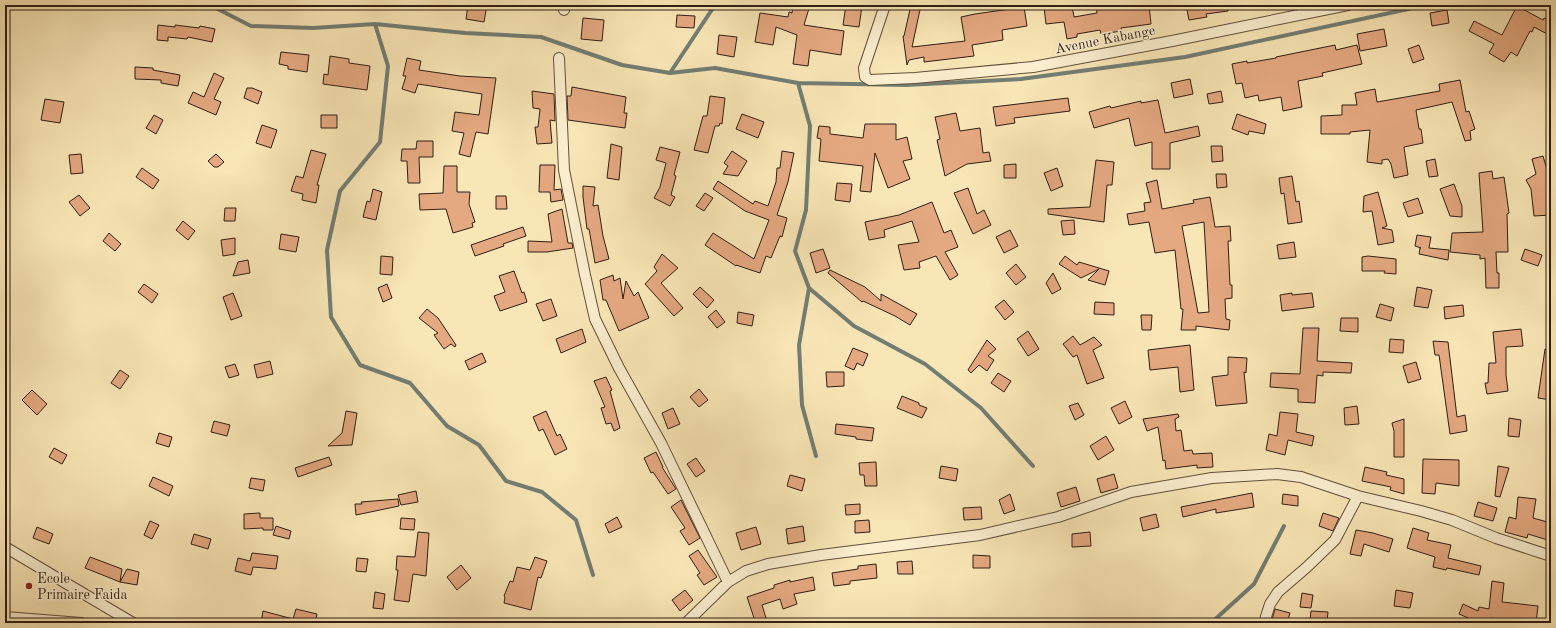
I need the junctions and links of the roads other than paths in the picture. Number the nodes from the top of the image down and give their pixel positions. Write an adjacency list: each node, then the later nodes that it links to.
1 (885, 5): 2 (street, Avenue Kabange)
2 (1348, 5)
3 (559, 58): 7 (street)
4 (1358, 496): 6 (street); 7 (street); 12 (street)
5 (5, 547): 10 (street)
6 (1551, 556)
7 (728, 582): 11 (street)
8 (5, 617): 9 (street)
9 (81, 623)
10 (133, 623)
11 (686, 623)
12 (1264, 623)

